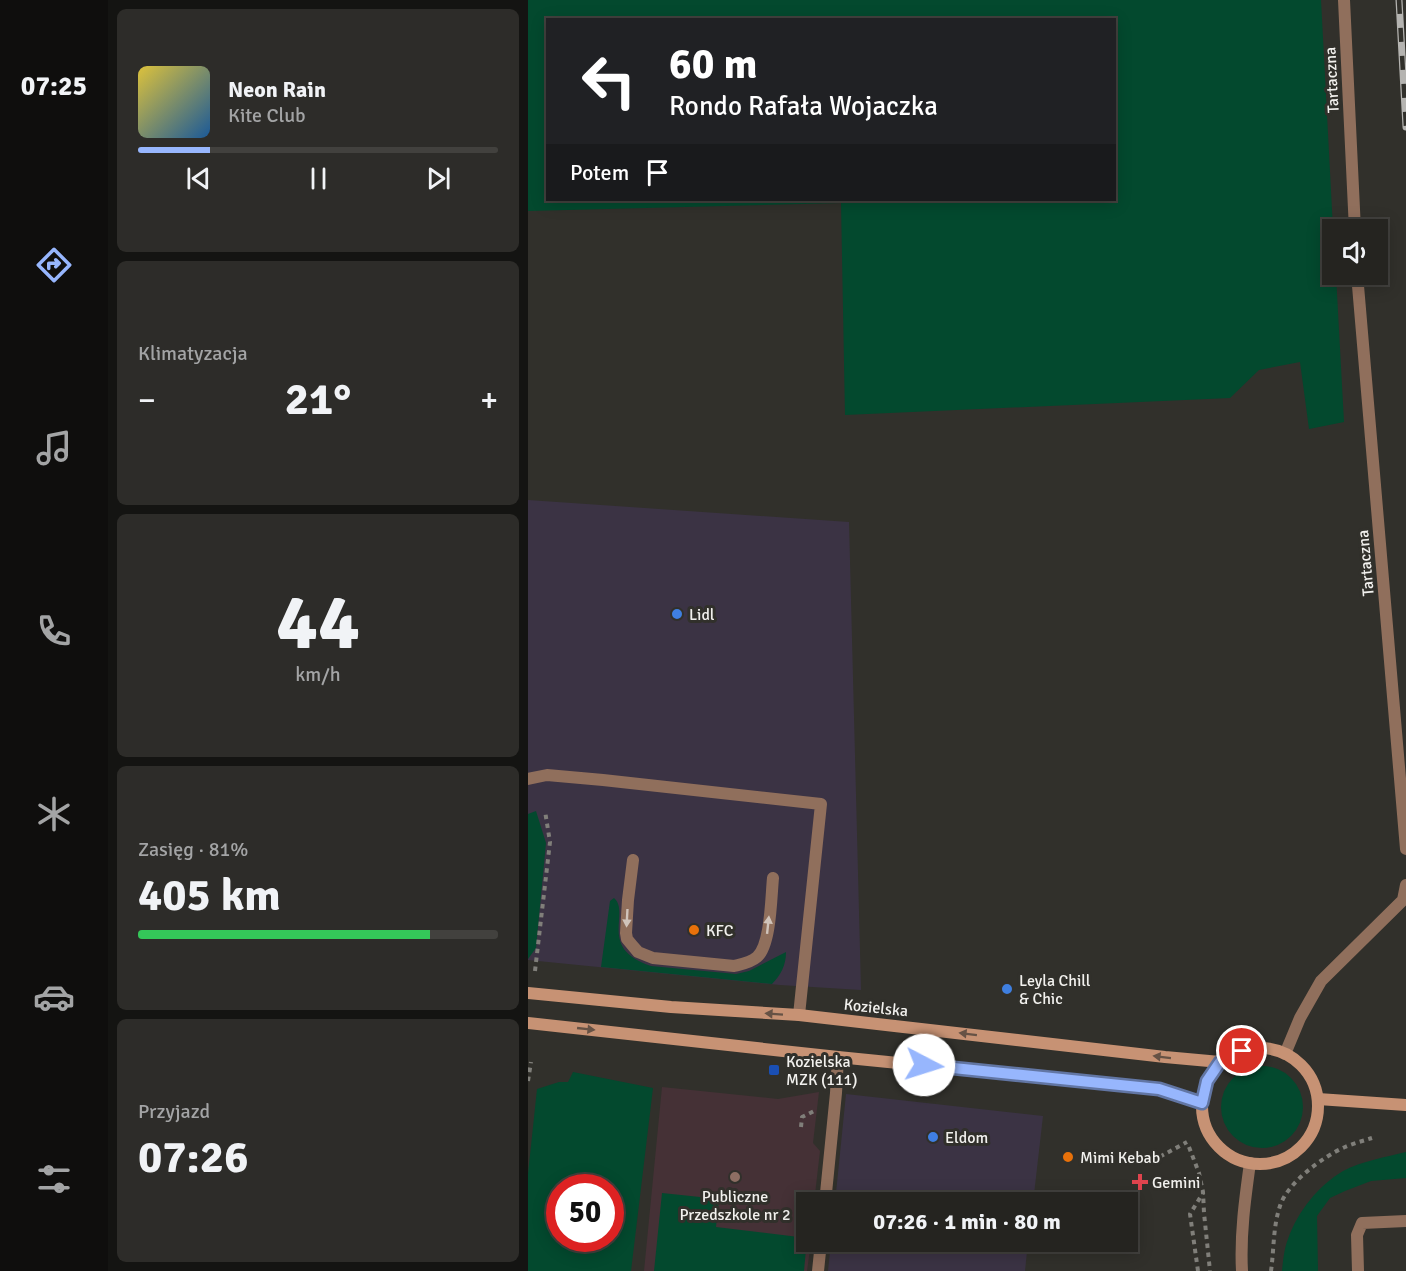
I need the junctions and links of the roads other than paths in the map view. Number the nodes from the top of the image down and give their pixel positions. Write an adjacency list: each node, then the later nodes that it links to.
1 (1344, 0): 2 (street, Tartaczna)
2 (1354, 219)
3 (1358, 285): 5 (street, Tartaczna)
4 (528, 780): 10 (street)
5 (1406, 849)
6 (633, 860): 7 (street, one-way to 7)
7 (773, 878)
8 (1406, 885): 12 (street)
9 (528, 993): 10 (main road, Kozielska, one-way to 9)
10 (799, 1015): 14 (main road, Kozielska, one-way to 10)
11 (528, 1023): 13 (main road, one-way to 13)
12 (1285, 1054): 14 (main road); 15 (main road)
13 (838, 1057): 16 (main road); 19 (street)
14 (1220, 1062): 16 (main road)
15 (1318, 1098): 17 (main road); 18 (main road)
16 (1202, 1103): 18 (main road)
17 (1406, 1105)
18 (1250, 1163): 23 (street)
19 (826, 1192)
20 (1406, 1221): 24 (street)
21 (820, 1252): 22 (street)
22 (818, 1271)
23 (1242, 1271)
24 (1358, 1271)

